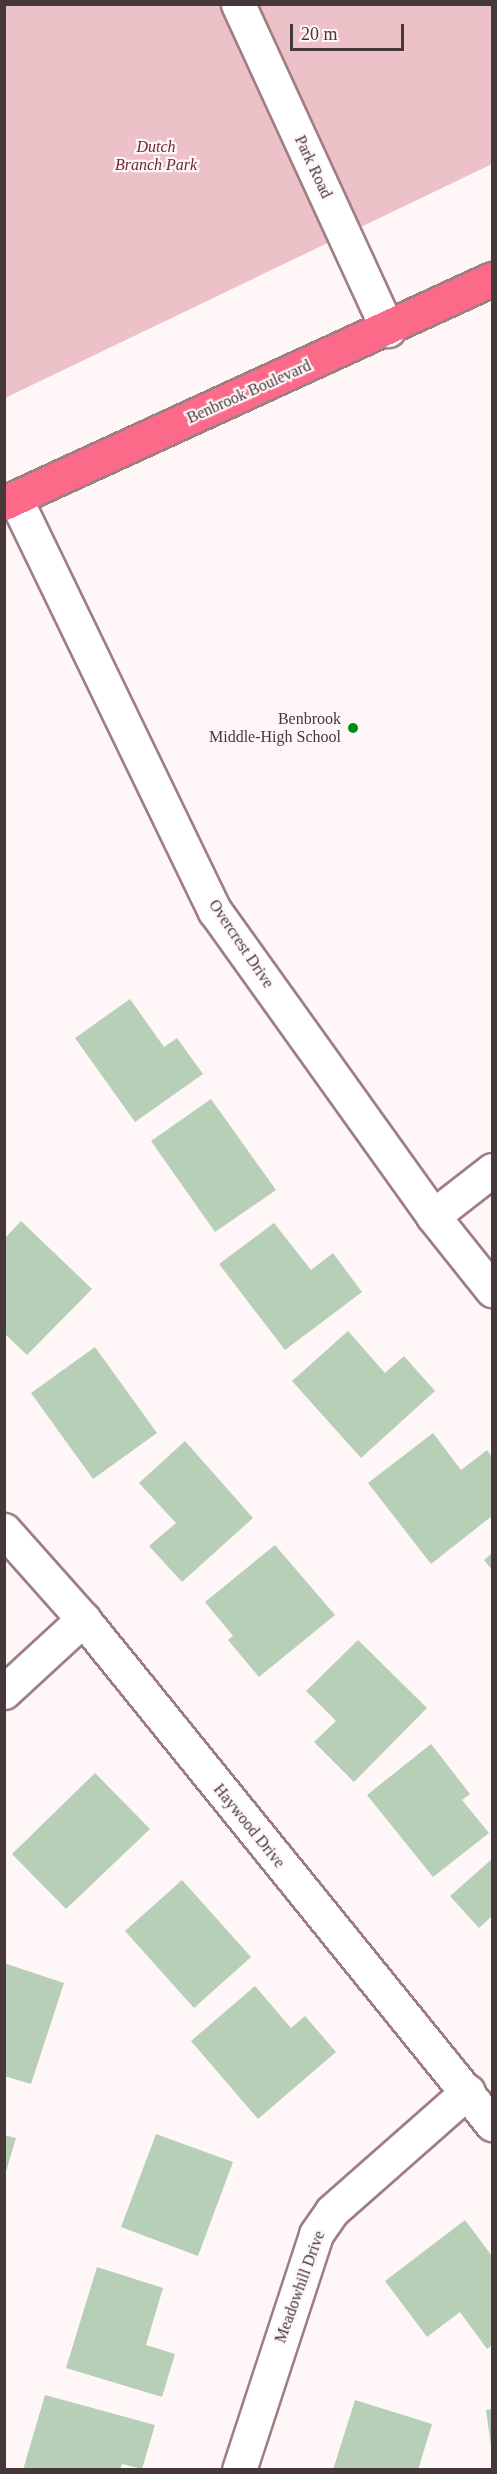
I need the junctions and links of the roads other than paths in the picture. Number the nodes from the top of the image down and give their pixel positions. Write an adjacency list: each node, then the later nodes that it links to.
1 (238, 4): 3 (street, Park Road)
2 (492, 279): 3 (highway, Benbrook Boulevard)
3 (388, 330): 4 (highway, Benbrook Boulevard)
4 (10, 500): 6 (street, Overcrest Drive)
5 (492, 1170): 6 (street)
6 (433, 1216): 7 (street, Overcrest Drive)
7 (492, 1290)
8 (4, 1530): 9 (street, Haywood Drive)
9 (83, 1619): 10 (street); 11 (street, Haywood Drive)
10 (4, 1692)
11 (468, 2091): 12 (street, Haywood Drive); 13 (street, Meadowhill Drive)
12 (492, 2124)
13 (239, 2469)

